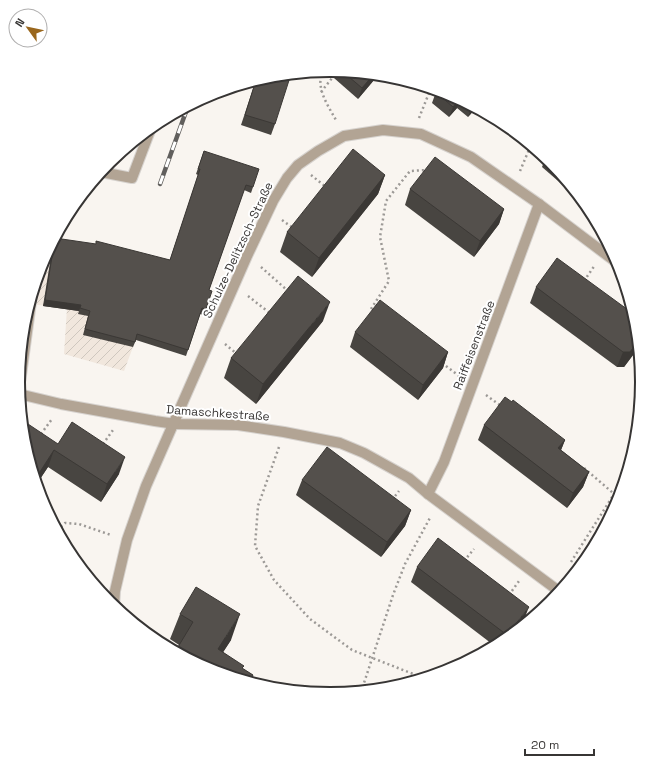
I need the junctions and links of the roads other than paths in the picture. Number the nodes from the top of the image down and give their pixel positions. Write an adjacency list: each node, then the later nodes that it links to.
1 (147, 138): 2 (street)
2 (108, 173)
3 (539, 204): 4 (street, Schulze-Delitzsch-Straße); 6 (street, Schulze-Delitzsch-Straße); 7 (street, Raiffeisenstraße)
4 (608, 256)
5 (26, 396): 6 (street, Damaschkestraße)
6 (175, 424): 7 (street, Damaschkestraße); 9 (street, Schulze-Delitzsch-Straße)
7 (428, 494): 8 (street, Damaschkestraße)
8 (556, 589)
9 (114, 599)

